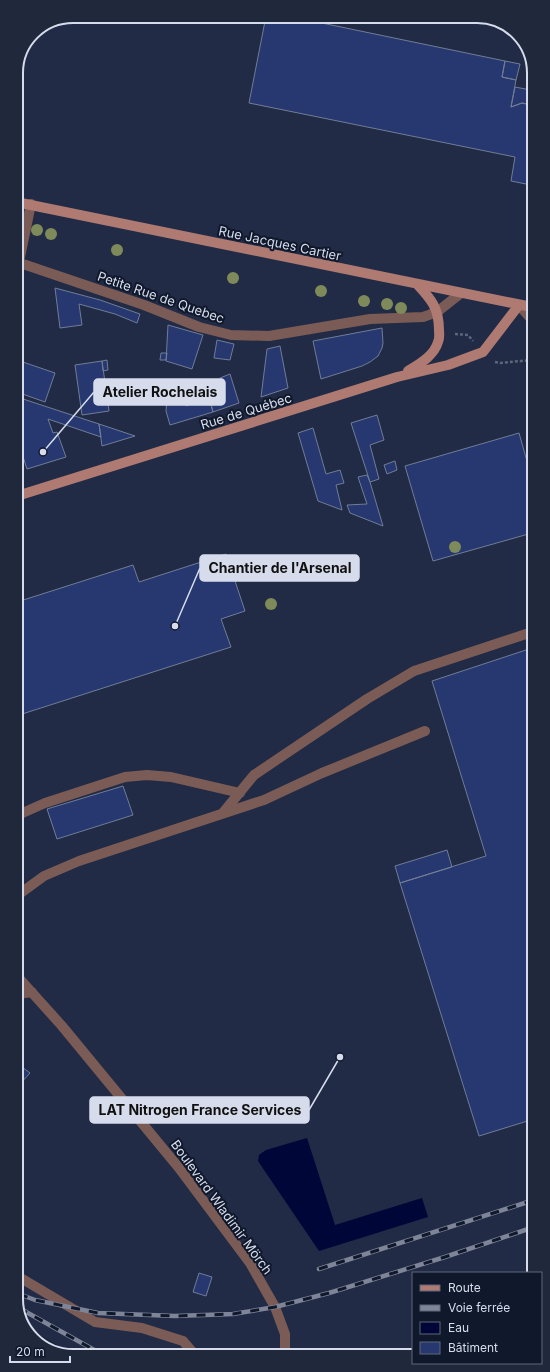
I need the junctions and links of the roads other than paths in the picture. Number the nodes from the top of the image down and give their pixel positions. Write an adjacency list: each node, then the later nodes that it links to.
1 (23, 203): 2 (street, Rue Jacques Cartier)
2 (31, 204): 3 (street); 5 (street, Rue Jacques Cartier)
3 (23, 240)
4 (23, 264): 9 (street, Petite Rue de Quebec)
5 (417, 284): 6 (street, Rue Jacques Cartier); 9 (street)
6 (462, 293): 7 (street, Rue Jacques Cartier); 9 (street, Petite Rue de Quebec)
7 (519, 305): 8 (street); 10 (street); 11 (street, Rue de Québec)
8 (527, 307)
9 (437, 312): 11 (street)
10 (527, 314)
11 (397, 377): 12 (street, Rue de Québec)
12 (23, 494)
13 (527, 634): 15 (street)
14 (424, 731): 17 (street)
15 (240, 793): 16 (street); 17 (street)
16 (23, 813)
17 (222, 814): 18 (street)
18 (23, 891)
19 (23, 982): 20 (street, Boulevard Wladimir Mörch)
20 (32, 992): 21 (street); 24 (street, Boulevard Wladimir Mörch)
21 (23, 993)
22 (23, 1279): 23 (street)
23 (190, 1349)
24 (285, 1349)

